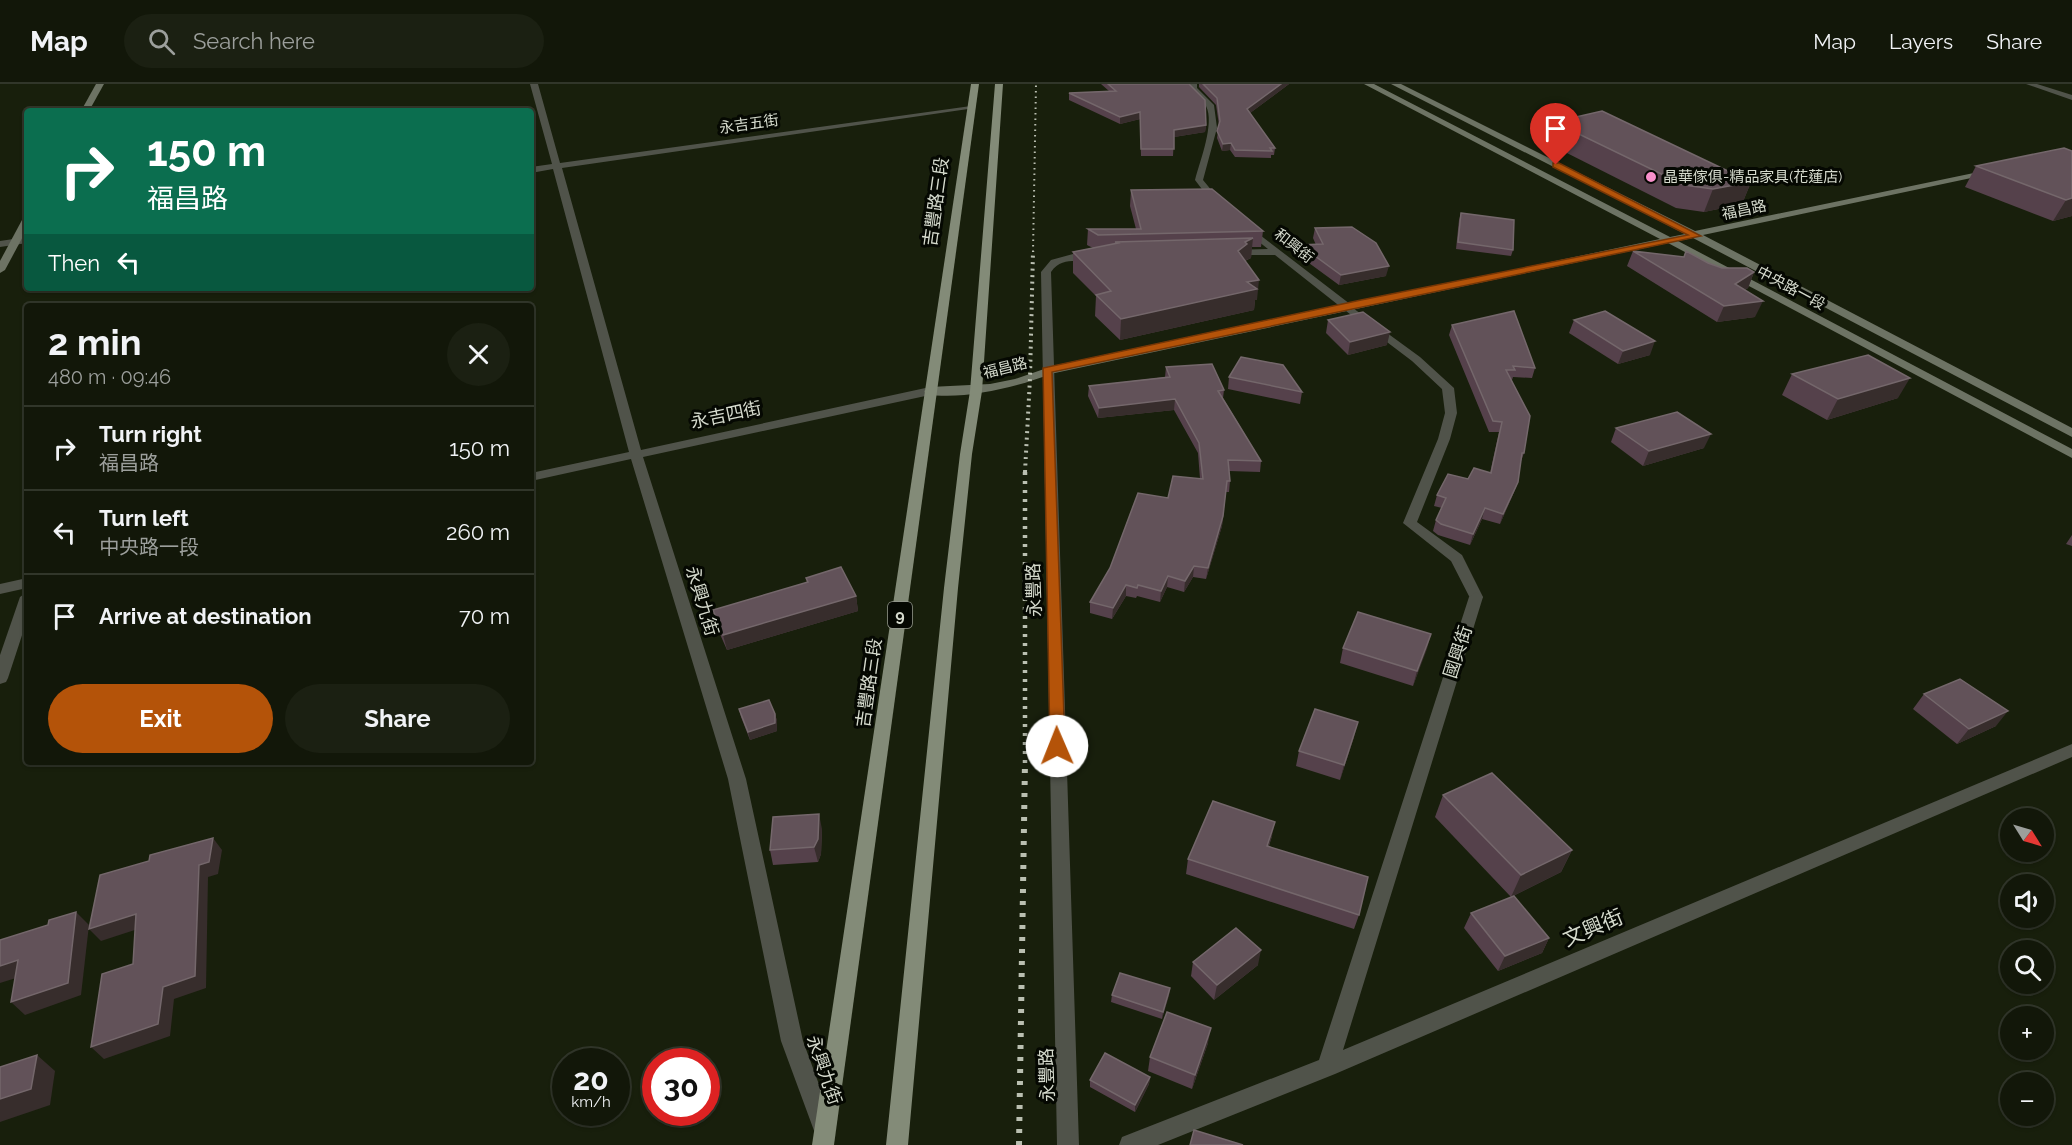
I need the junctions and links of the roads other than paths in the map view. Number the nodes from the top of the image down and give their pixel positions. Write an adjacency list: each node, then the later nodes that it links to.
1 (100, 84): 10 (street)
2 (534, 84): 12 (street, 永興九街)
3 (975, 84): 11 (main road, 吉豐路三段 / 9)
4 (999, 84): 30 (main road)
5 (1193, 84): 15 (street)
6 (1368, 84): 20 (street, 中央路一段)
7 (1395, 84): 18 (street, 中央路一段)
8 (2030, 84): 9 (street)
9 (2072, 98)
10 (87, 108)
11 (971, 108): 12 (street, 永吉五街); 29 (main road, 吉豐路三段 / 9)
12 (558, 166): 14 (street, 永吉五街); 32 (street, 永興九街)
13 (2004, 168): 18 (street, 福昌路)
14 (534, 170)
15 (1223, 209)
16 (1240, 222): 23 (street, 和興街)
17 (24, 226): 21 (street)
18 (1696, 236): 20 (street, 福昌路); 31 (street, 中央路一段)
19 (24, 240): 21 (street)
20 (1671, 241): 27 (street, 福昌路); 33 (street, 中央路一段)
21 (15, 242): 22 (street); 26 (street)
22 (0, 244)
23 (1278, 252): 24 (street); 27 (street, 和興街)
24 (1219, 254)
25 (1112, 256): 28 (street, 永豐路)
26 (0, 270)
27 (1346, 306): 28 (street, 福昌路); 40 (street, 國興街)
28 (1047, 370): 30 (street, 福昌路); 43 (street, 永豐路)
29 (930, 391): 30 (street, 福昌路); 32 (street, 永吉四街); 41 (main road, 吉豐路三段 / 9)
30 (976, 391): 42 (main road)
31 (2072, 434)
32 (636, 454): 34 (street, 永吉四街); 41 (street, 永興九街)
33 (2072, 454)
34 (534, 476)
35 (24, 584): 36 (street)
36 (0, 589)
37 (24, 606): 38 (street)
38 (0, 678)
39 (2072, 750): 40 (street, 文興街)
40 (1327, 1067): 44 (street, 文興街)
41 (824, 1138)
42 (897, 1145)
43 (1068, 1145)
44 (1130, 1145)

